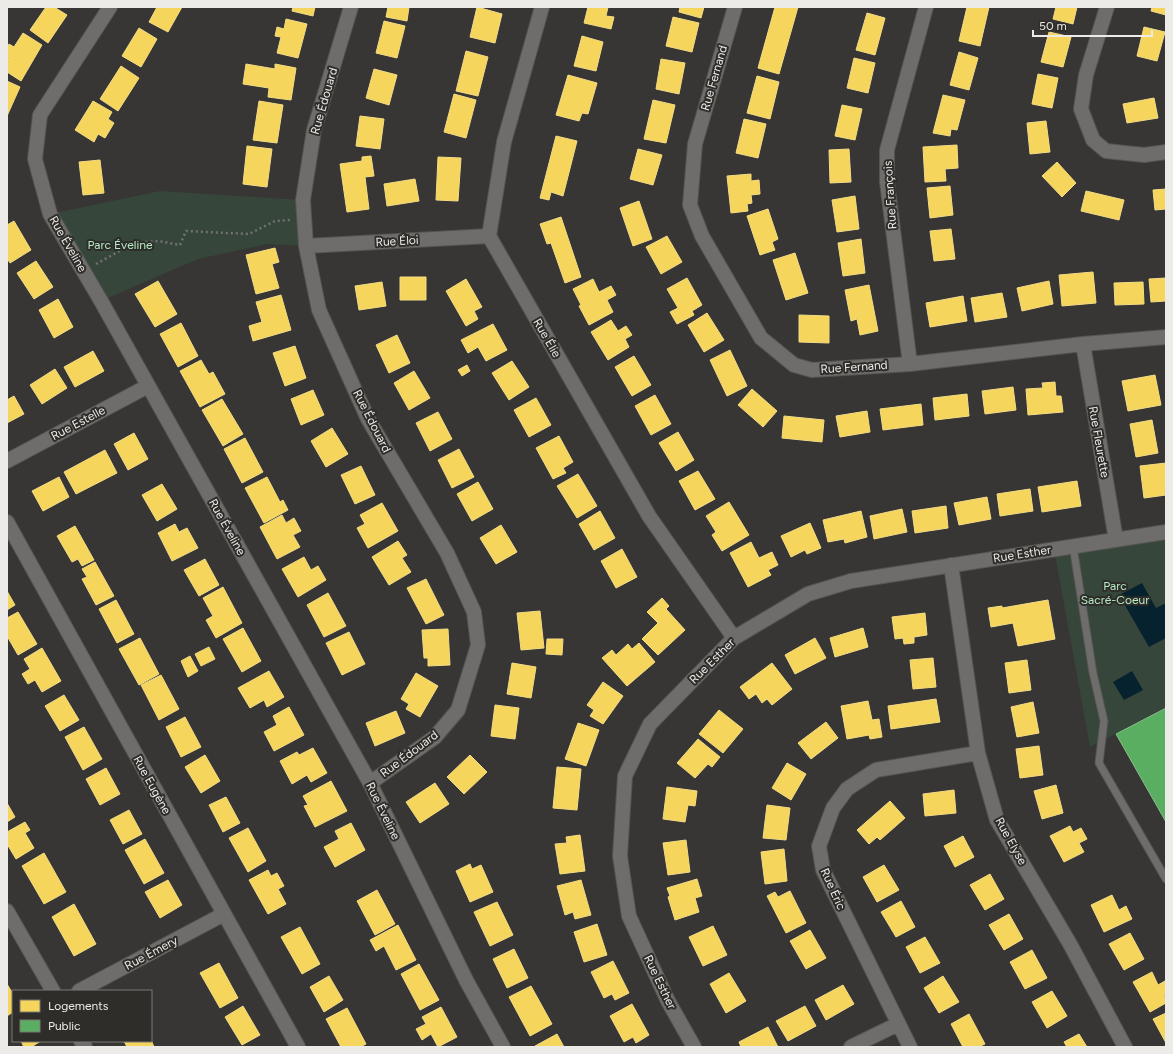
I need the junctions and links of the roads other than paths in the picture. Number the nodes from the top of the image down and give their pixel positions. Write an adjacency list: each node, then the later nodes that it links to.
1 (110, 7): 13 (street, Rue Éveline)
2 (351, 7): 9 (street, Rue Édouard)
3 (542, 7): 8 (street)
4 (735, 7): 12 (street, Rue Fernand)
5 (926, 7): 12 (street, Rue François)
6 (1107, 7): 7 (street)
7 (1166, 152)
8 (489, 236): 9 (street, Rue Éloi); 20 (street, Rue Élie)
9 (306, 246): 22 (street, Rue Édouard)
10 (1166, 337): 11 (street, Rue Fernand)
11 (1082, 344): 12 (street, Rue Fernand); 17 (street, Rue Fleurette)
12 (910, 364)
13 (148, 386): 14 (street, Rue Estelle); 22 (street, Rue Éveline)
14 (7, 460)
15 (7, 522): 25 (street, Rue Eugène)
16 (1166, 532): 17 (street, Rue Esther)
17 (1116, 540): 18 (street, Rue Esther)
18 (1073, 546): 19 (street, Rue Esther); 23 (lane)
19 (951, 565): 20 (street, Rue Esther); 21 (street, Rue Elyse)
20 (734, 638): 31 (street, Rue Esther)
21 (978, 753): 28 (street, Rue Éric); 34 (street, Rue Elyse)
22 (370, 783): 30 (street, Rue Éveline)
23 (1166, 879)
24 (7, 911): 26 (street)
25 (224, 914): 27 (street, Rue Émery); 29 (street, Rue Eugène)
26 (52, 990)
27 (81, 990)
28 (898, 1024): 32 (street); 33 (street, Rue Éric)
29 (298, 1047)
30 (503, 1047)
31 (694, 1047)
32 (851, 1047)
33 (910, 1047)
34 (1125, 1047)

